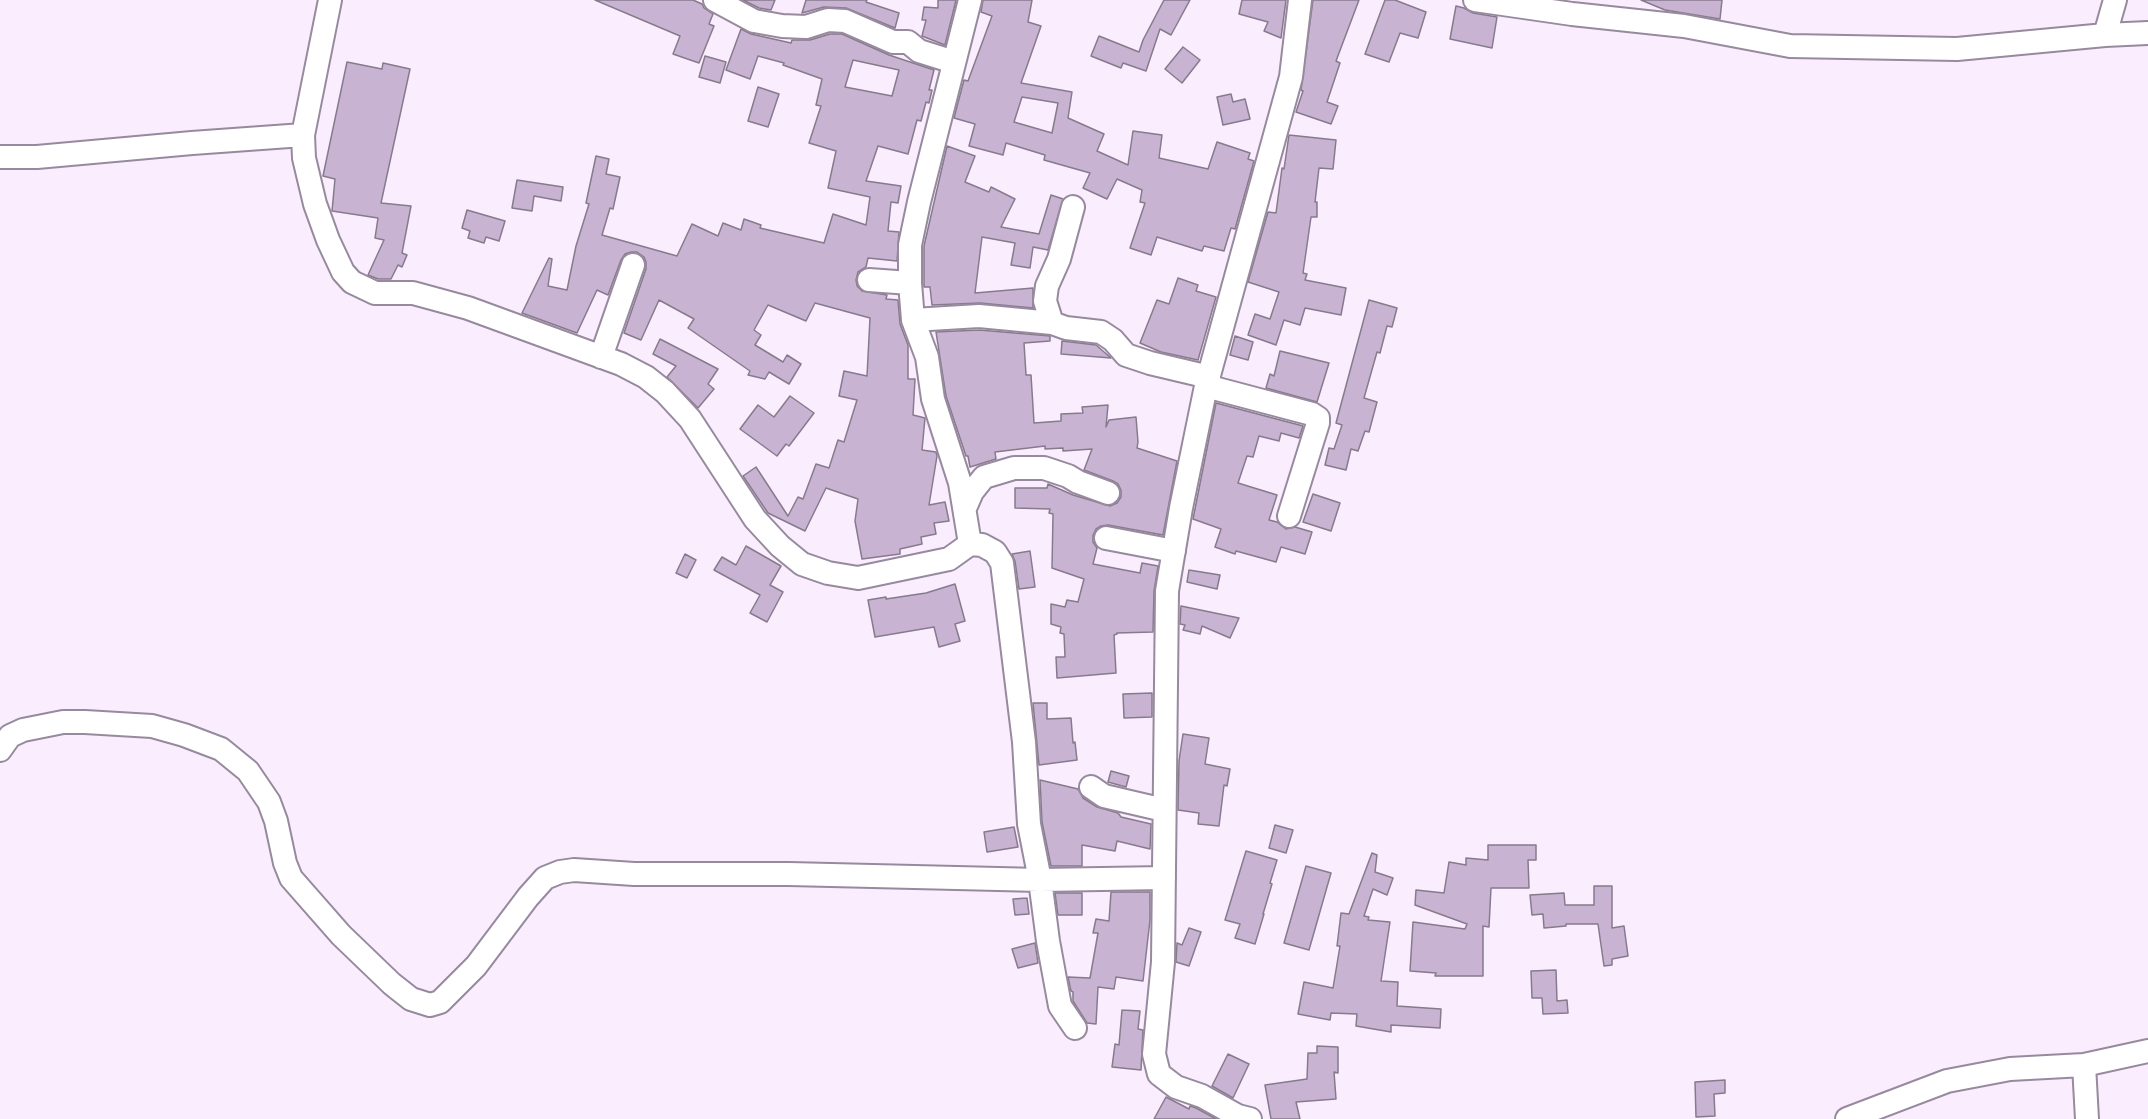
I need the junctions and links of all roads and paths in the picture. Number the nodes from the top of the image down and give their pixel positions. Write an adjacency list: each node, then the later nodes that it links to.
1 (330, 0): 10 (street)
2 (715, 0): 9 (street)
3 (970, 0): 9 (street)
4 (1300, 0): 19 (street)
5 (1475, 0): 8 (street)
6 (2115, 0): 8 (street)
7 (2148, 33): 8 (street)
8 (2105, 35)
9 (954, 62): 15 (street)
10 (303, 135): 11 (street); 18 (street)
11 (0, 157)
12 (1073, 207): 17 (street)
13 (633, 265): 18 (street)
14 (869, 280): 15 (street)
15 (910, 283): 16 (street)
16 (913, 320): 17 (street); 22 (street)
17 (1052, 323): 19 (street)
18 (601, 357): 22 (street)
19 (1207, 382): 21 (street); 24 (street)
20 (1108, 493): 22 (street)
21 (1289, 516)
22 (967, 526): 29 (street)
23 (1106, 538): 24 (street)
24 (1174, 551): 27 (street)
25 (0, 750): 29 (street)
26 (1091, 787): 27 (street)
27 (1164, 810): 28 (street)
28 (1164, 878): 29 (street); 33 (street)
29 (1040, 880): 30 (street)
30 (1075, 1028)
31 (2148, 1051): 32 (street)
32 (2084, 1065): 34 (street); 35 (street)
33 (1250, 1119)
34 (1847, 1119)
35 (2087, 1119)

